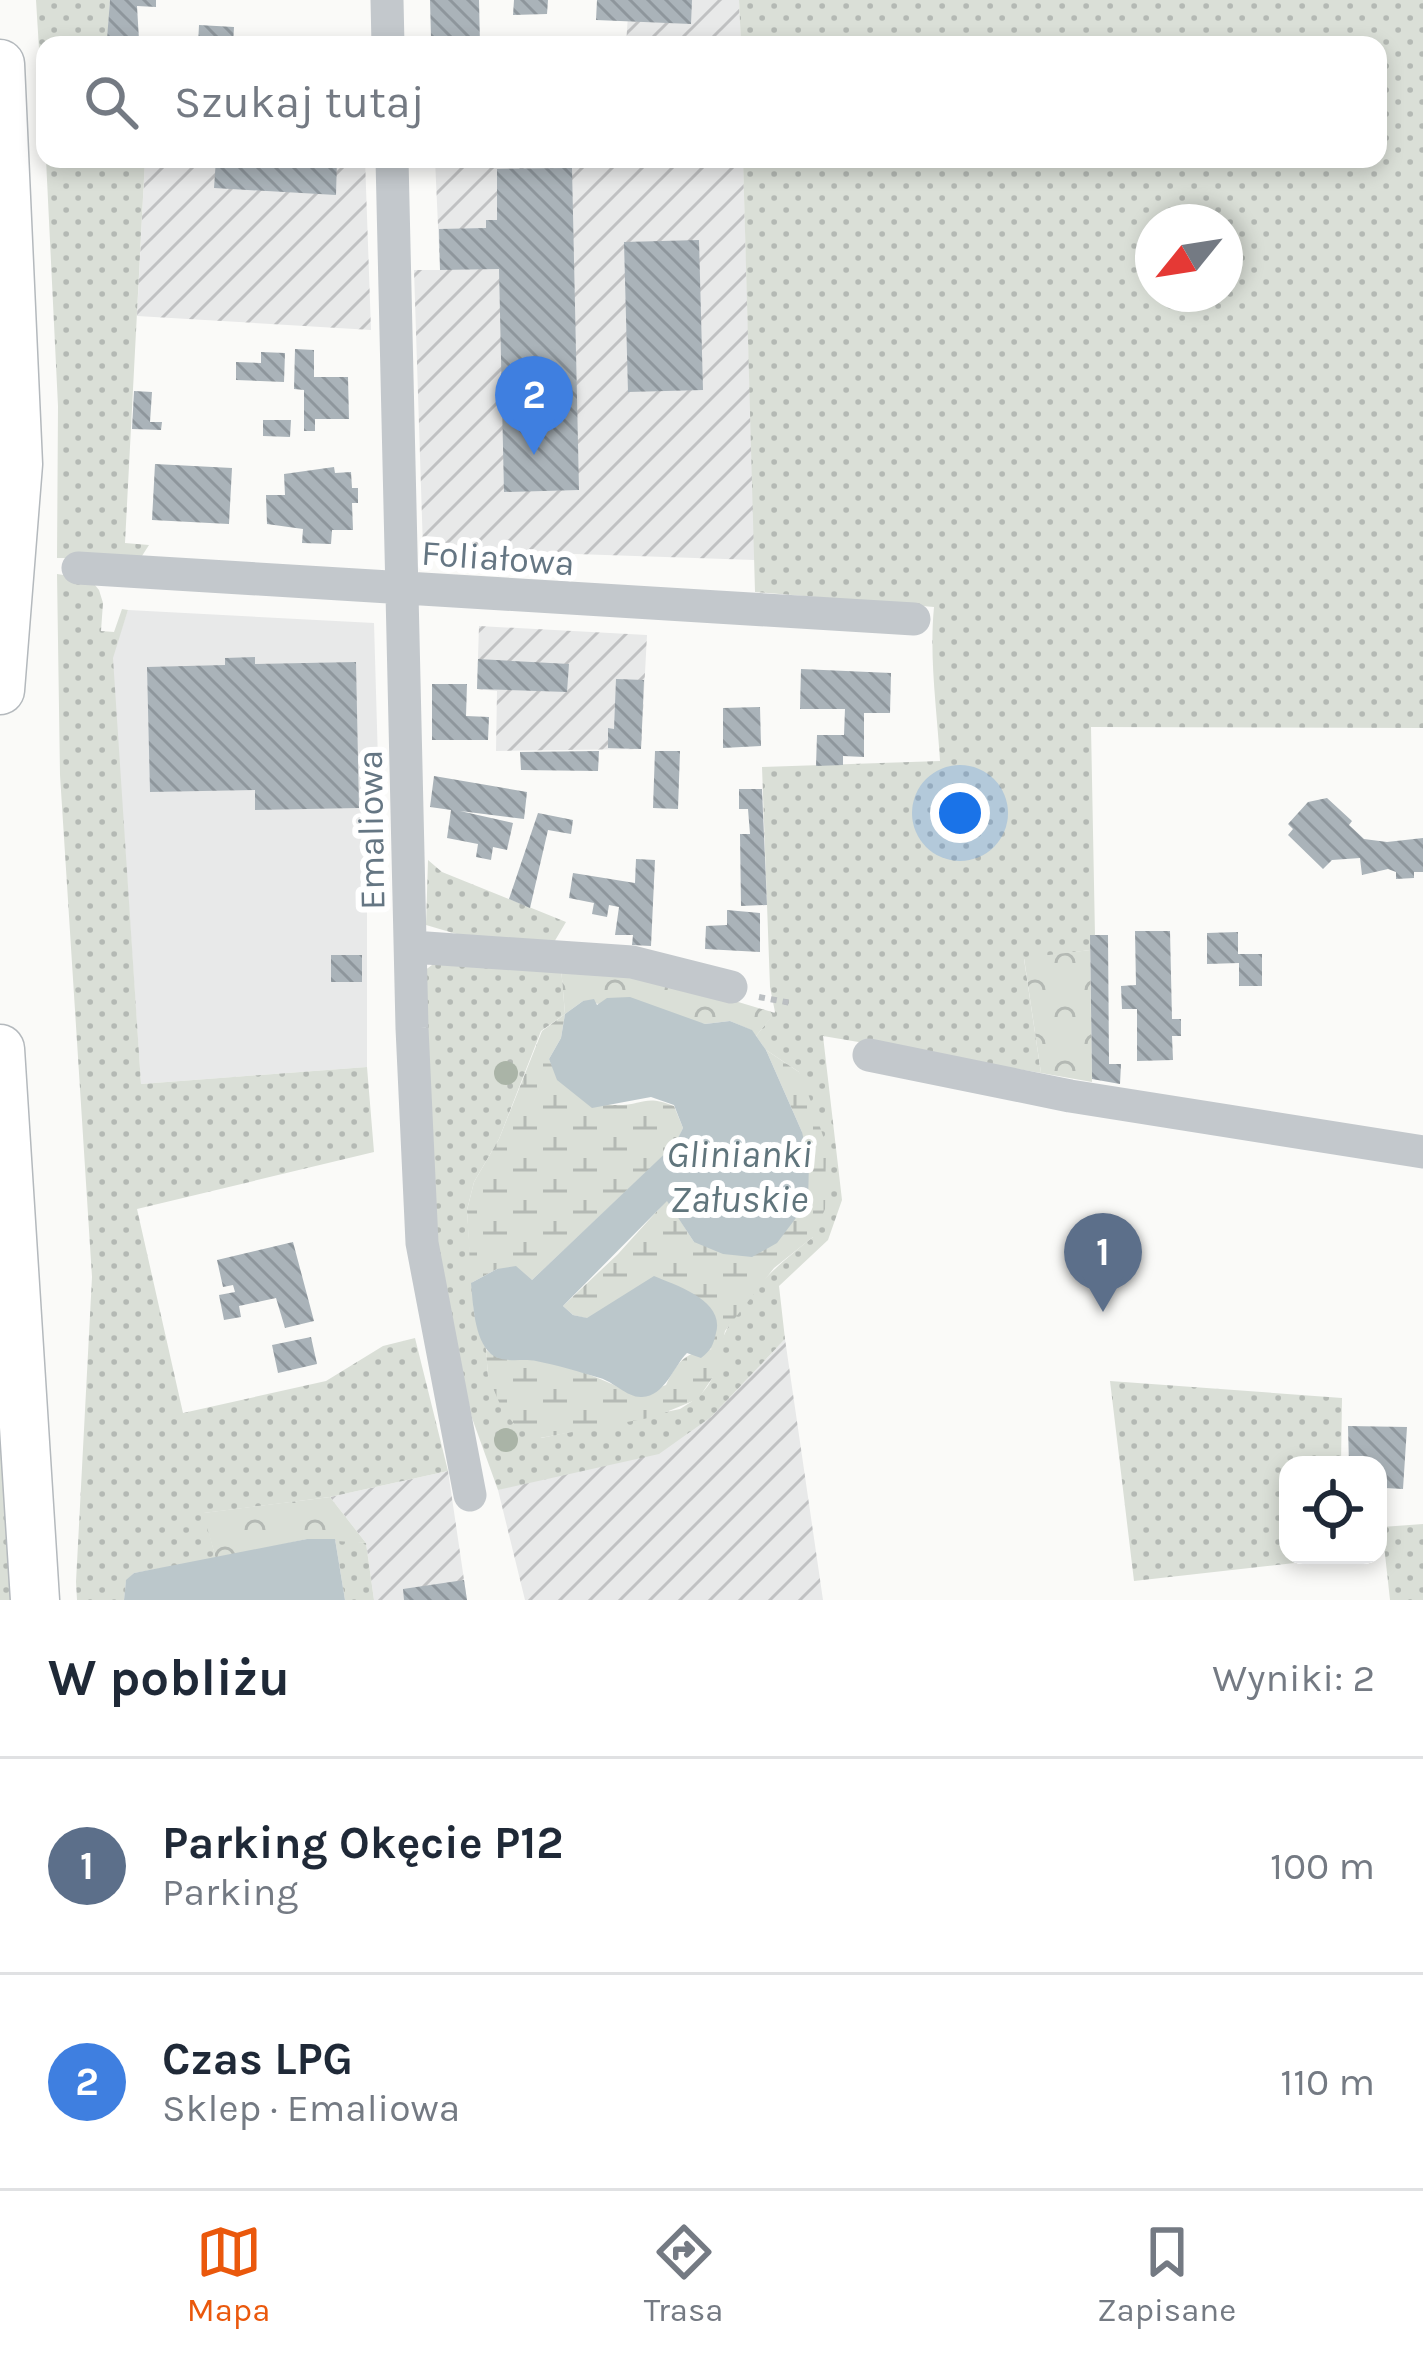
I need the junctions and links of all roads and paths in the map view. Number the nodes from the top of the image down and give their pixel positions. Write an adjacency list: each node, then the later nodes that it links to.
1 (387, 0): 2 (street)
2 (388, 36)
3 (0, 64): 8 (highway)
4 (392, 168): 6 (street, Emaliowa)
5 (78, 568): 6 (street, Foliałowa)
6 (404, 591): 7 (street, Foliałowa); 9 (street, Emaliowa)
7 (914, 620)
8 (0, 690)
9 (412, 947): 10 (street); 14 (street, Emaliowa)
10 (731, 987)
11 (0, 1049): 15 (highway)
12 (869, 1055): 13 (street)
13 (1423, 1152)
14 (470, 1496)
15 (35, 1600)

